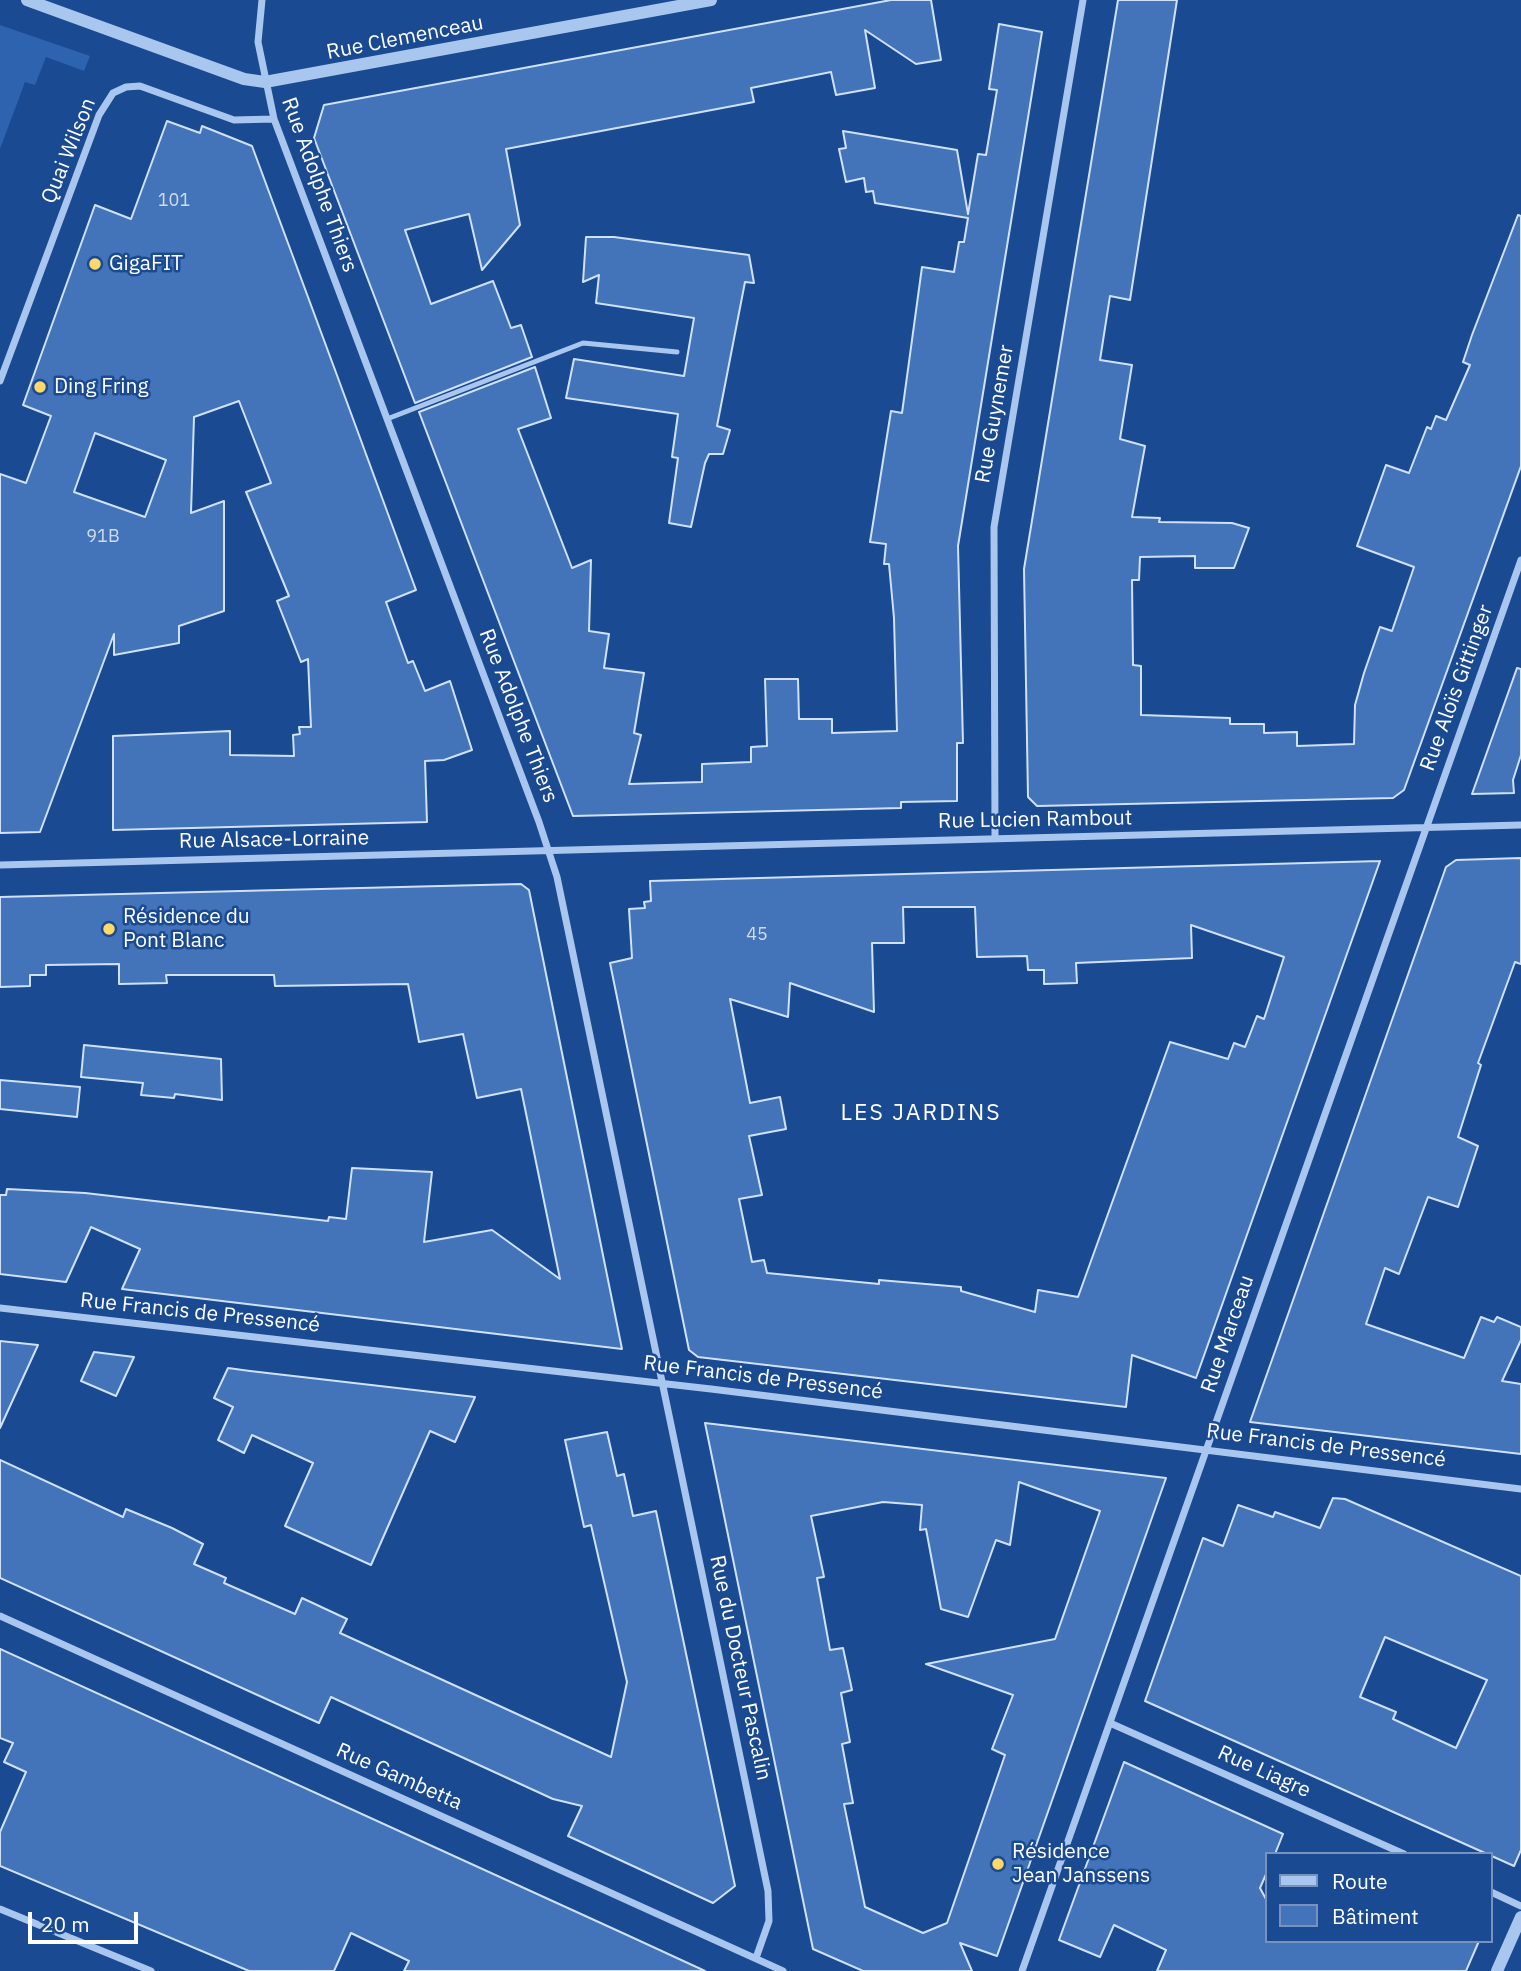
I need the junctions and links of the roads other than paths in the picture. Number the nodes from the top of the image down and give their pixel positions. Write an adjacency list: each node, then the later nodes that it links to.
1 (27, 0): 5 (street, Rue Clemenceau)
2 (262, 0): 5 (street, Rue Adolphe Thiers)
3 (710, 0): 5 (street, Rue Clemenceau)
4 (1083, 0): 13 (street, Rue Guynemer)
5 (265, 82): 6 (street, Rue Adolphe Thiers)
6 (274, 120): 8 (street, Quai Wilson); 9 (street, Rue Adolphe Thiers)
7 (677, 352): 9 (lane)
8 (0, 381)
9 (387, 419): 14 (street, Rue Adolphe Thiers)
10 (1521, 560): 12 (street, Rue Aloïs Gittinger)
11 (1521, 825): 12 (street, Rue Lucien Rambout)
12 (1425, 828): 13 (street, Rue Lucien Rambout); 18 (street, Rue Marceau)
13 (995, 838): 14 (street, Rue Lucien Rambout)
14 (549, 851): 15 (street, Rue Alsace-Lorraine); 17 (street, Rue Adolphe Thiers)
15 (0, 865)
16 (0, 1308): 17 (street, Rue Francis de Pressencé)
17 (664, 1383): 18 (street, Rue Francis de Pressencé); 27 (street, Rue du Docteur Pascalin)
18 (1206, 1449): 19 (street, Rue Francis de Pressencé); 21 (street, Rue Marceau)
19 (1521, 1489)
20 (0, 1616): 27 (street, Rue Gambetta)
21 (1110, 1723): 22 (street, Rue Liagre); 30 (street, Rue Marceau)
22 (1400, 1852)
23 (1493, 1893): 24 (street)
24 (1521, 1906)
25 (0, 1909): 28 (street)
26 (1521, 1917): 31 (street)
27 (755, 1958): 29 (street, Rue Gambetta)
28 (151, 1971)
29 (783, 1971)
30 (1022, 1971)
31 (1497, 1971)

